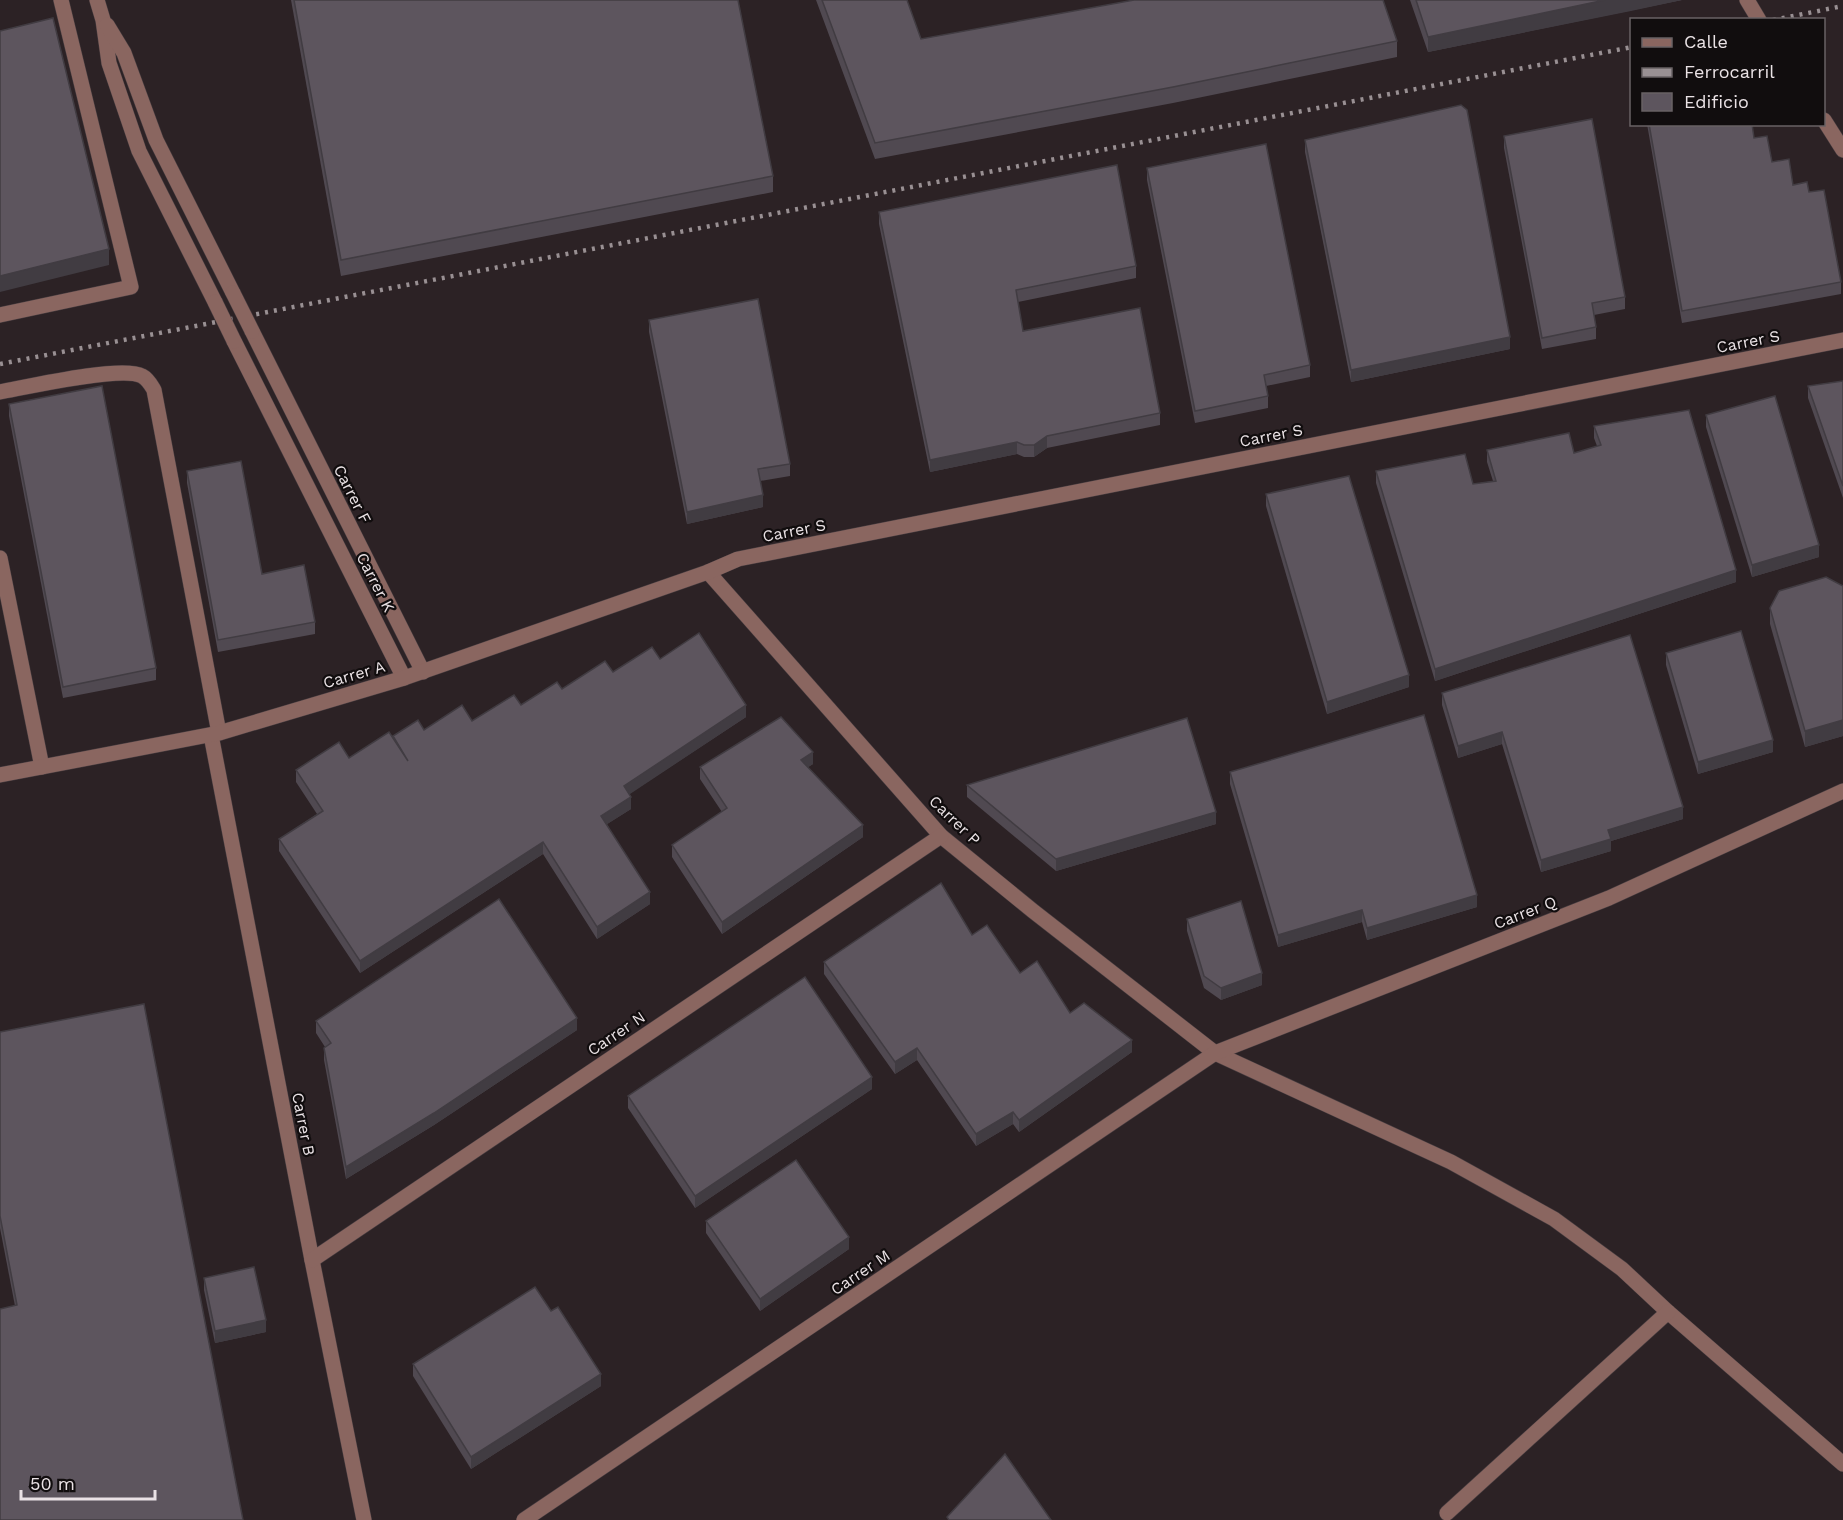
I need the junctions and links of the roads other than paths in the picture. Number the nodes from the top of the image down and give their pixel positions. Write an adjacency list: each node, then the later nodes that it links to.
1 (61, 0): 8 (street)
2 (97, 0): 5 (street)
3 (1747, 0): 4 (street)
4 (1758, 18)
5 (103, 20): 13 (street, Carrer F, bridge); 14 (street, Carrer K, bridge)
6 (1825, 122): 7 (street)
7 (1843, 150)
8 (0, 315)
9 (1843, 340): 12 (street, Carrer S)
10 (0, 392): 15 (street, Carrer B)
11 (0, 558): 16 (street)
12 (708, 572): 13 (street, Carrer A); 19 (street, Carrer P)
13 (423, 672): 14 (street, Carrer A)
14 (404, 678): 15 (street, Carrer A)
15 (215, 734): 16 (street, Carrer A); 21 (street, Carrer B)
16 (42, 767): 17 (street, Carrer A)
17 (0, 775)
18 (1843, 791): 20 (street, Carrer Q)
19 (941, 836): 20 (street, Carrer P); 21 (street, Carrer N)
20 (1215, 1053): 22 (street, Carrer P); 26 (street, Carrer M)
21 (312, 1260): 25 (street, Carrer B)
22 (1668, 1312): 23 (street, Carrer P); 24 (street)
23 (1843, 1464)
24 (1447, 1513)
25 (364, 1520)
26 (524, 1520)

